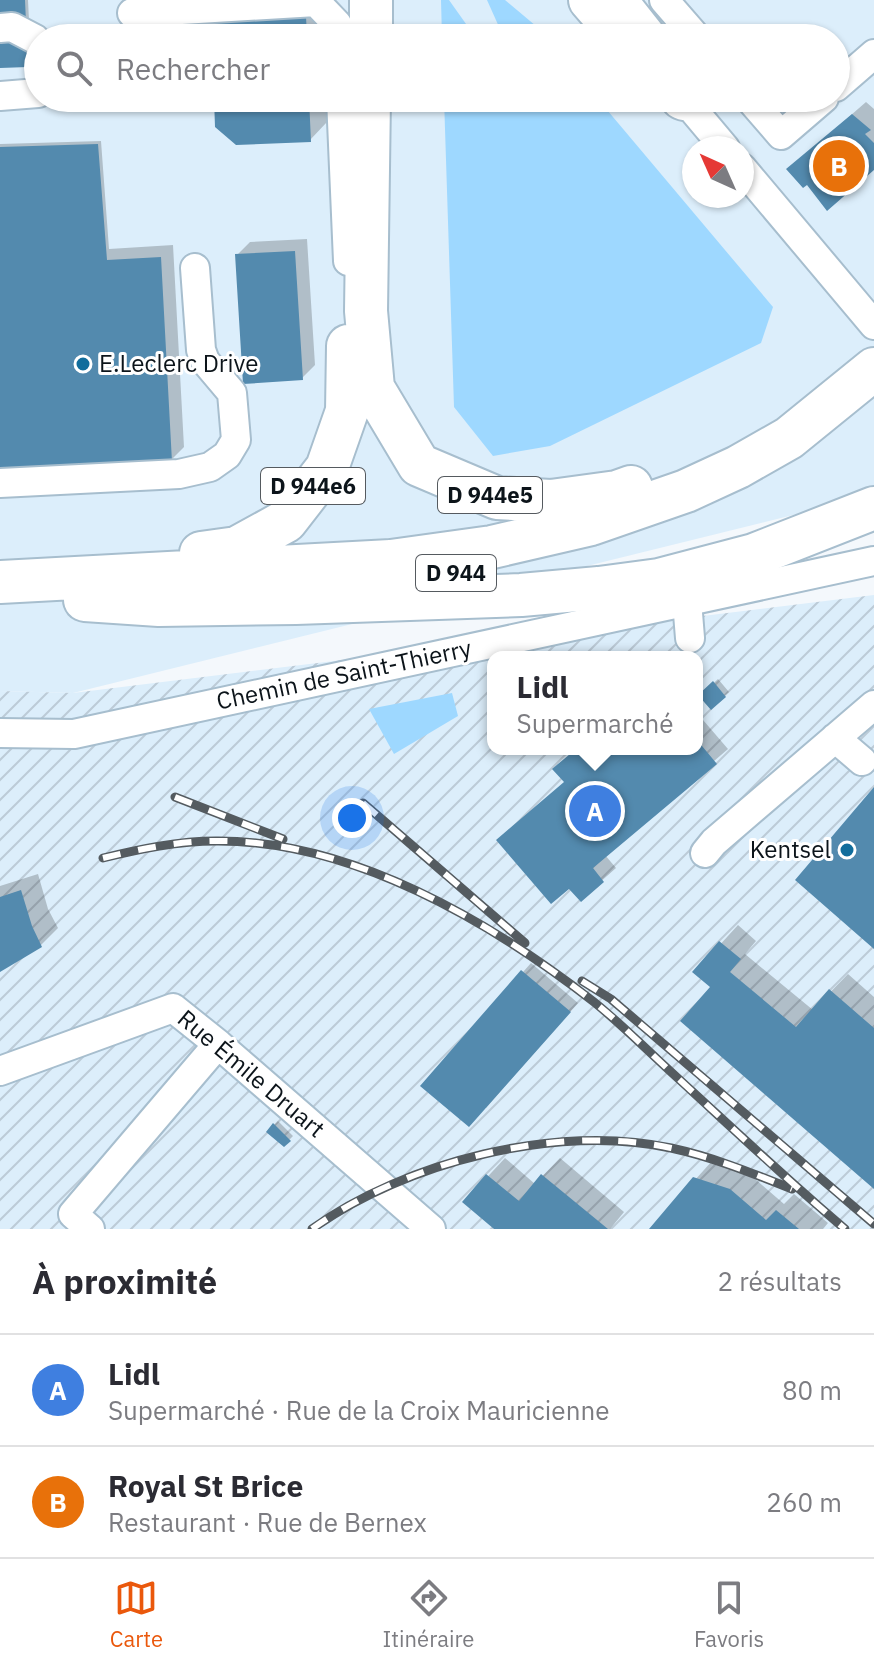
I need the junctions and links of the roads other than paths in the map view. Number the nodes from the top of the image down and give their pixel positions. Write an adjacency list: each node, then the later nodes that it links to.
1 (353, 0): 9 (highway)
2 (371, 0): 10 (highway)
3 (590, 0): 11 (highway)
4 (601, 0): 12 (street)
5 (624, 0): 13 (street)
6 (664, 0): 14 (street)
7 (131, 17): 8 (street)
8 (337, 24)
9 (353, 24)
10 (371, 24)
11 (611, 24)
12 (621, 24)
13 (643, 24)
14 (685, 24)
15 (0, 28): 16 (street)
16 (24, 33)
17 (874, 54): 18 (street)
18 (850, 75)
19 (24, 94): 20 (street)
20 (0, 96)
21 (342, 112): 30 (street)
22 (354, 112): 30 (highway, D 944e6)
23 (369, 112): 32 (highway, D 944e5)
24 (698, 112): 27 (street)
25 (761, 112): 26 (street)
26 (808, 112)
27 (716, 136)
28 (754, 182): 31 (street)
29 (195, 268): 33 (street)
30 (349, 295): 36 (highway, D 944e6)
31 (874, 325)
32 (870, 384): 37 (highway, D 944); 38 (highway, D 944)
33 (0, 483)
34 (874, 508): 38 (highway)
35 (874, 561): 39 (street, Chemin de Saint-Thierry)
36 (0, 569)
37 (0, 582)
38 (68, 599): 40 (highway, D 944)
39 (687, 601): 41 (street); 43 (street, Chemin de Saint-Thierry)
40 (0, 603)
41 (690, 638)
42 (870, 714): 44 (street)
43 (0, 733)
44 (835, 738): 45 (street); 46 (street)
45 (862, 761)
46 (710, 848)
47 (218, 1044): 48 (street, Rue Émile Druart); 49 (street); 50 (street, Rue Émile Druart)
48 (0, 1071)
49 (90, 1229)
50 (431, 1229)

